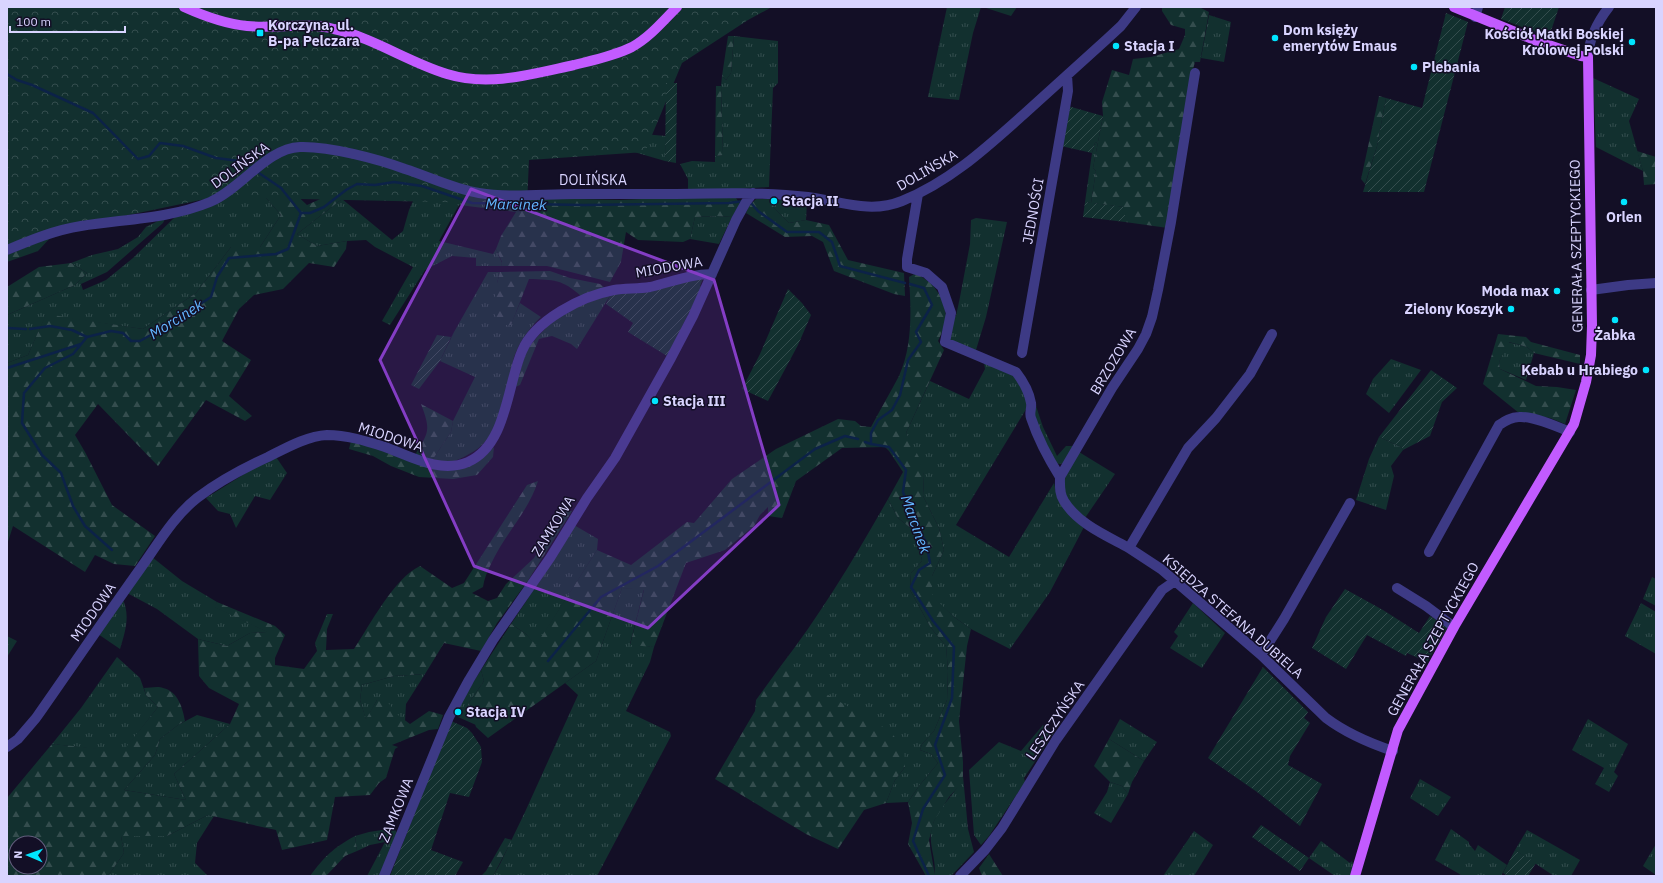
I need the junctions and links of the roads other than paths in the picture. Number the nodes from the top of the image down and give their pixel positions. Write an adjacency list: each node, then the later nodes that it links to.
1 (184, 7): 2 (main road)
2 (677, 7)
3 (1136, 7): 9 (street, DOLIŃSKA)
4 (1454, 7): 6 (main road)
5 (1609, 7): 7 (street)
6 (1477, 12): 7 (main road)
7 (1588, 57): 15 (main road, GENERAŁA SZEPTYCKIEGO)
8 (1195, 73): 19 (street, BRZOZOWA)
9 (1067, 75): 11 (street, DOLIŃSKA); 17 (street, JEDNOŚCI)
10 (753, 193): 11 (street, DOLIŃSKA); 12 (street, DOLIŃSKA); 13 (street, ZAMKOWA)
11 (918, 194): 19 (street)
12 (7, 250)
13 (712, 274): 27 (street, MIODOWA); 29 (street, ZAMKOWA)
14 (1656, 283): 15 (street)
15 (1591, 290): 18 (main road, GENERAŁA SZEPTYCKIEGO)
16 (1272, 334): 21 (street)
17 (1022, 353)
18 (1570, 432): 22 (street); 25 (main road, GENERAŁA SZEPTYCKIEGO)
19 (1060, 477): 21 (street)
20 (1350, 503): 26 (street)
21 (1129, 548): 23 (street, KSIĘDZA STEFANA DUBIELA)
22 (1429, 552)
23 (1175, 581): 26 (street, KSIĘDZA STEFANA DUBIELA); 30 (street, LESZCZYŃSKA)
24 (1397, 588): 25 (street)
25 (1454, 627): 28 (main road, GENERAŁA SZEPTYCKIEGO)
26 (1261, 655): 28 (street, KSIĘDZA STEFANA DUBIELA)
27 (7, 747)
28 (1393, 751): 31 (main road, GENERAŁA SZEPTYCKIEGO)
29 (384, 876)
30 (960, 876)
31 (1355, 876)

